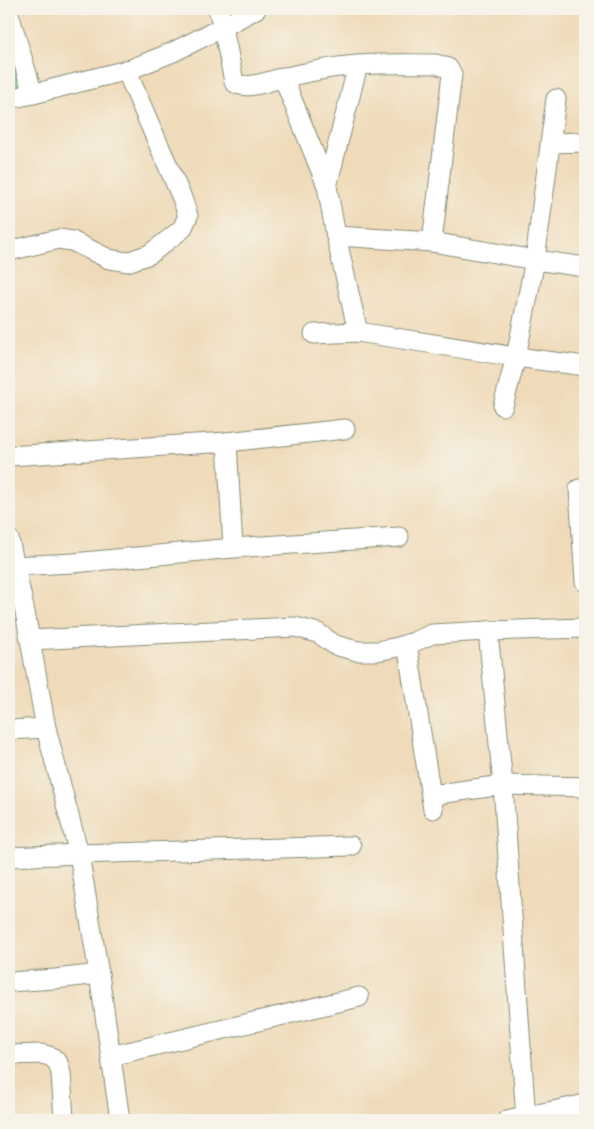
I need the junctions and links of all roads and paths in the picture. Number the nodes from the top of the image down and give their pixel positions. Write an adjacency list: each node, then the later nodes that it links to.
1 (218, 9): 4 (street)
2 (256, 9): 4 (street)
3 (9, 14): 8 (street)
4 (223, 27): 6 (street); 7 (street)
5 (358, 65): 7 (street); 13 (street); 15 (street)
6 (126, 70): 8 (street); 16 (street)
7 (283, 77): 13 (street)
8 (33, 94): 9 (street)
9 (9, 99)
10 (556, 99): 12 (street)
11 (585, 142): 12 (street)
12 (550, 143): 17 (street)
13 (327, 186): 14 (street)
14 (336, 236): 15 (street); 19 (street)
15 (432, 242): 17 (street)
16 (9, 251)
17 (534, 260): 18 (street); 21 (street)
18 (585, 267)
19 (358, 332): 20 (street); 21 (street)
20 (314, 334)
21 (516, 357): 22 (street); 23 (street)
22 (585, 366)
23 (503, 406)
24 (345, 429): 25 (street)
25 (227, 442): 26 (street); 30 (street)
26 (9, 456)
27 (580, 489): 32 (street)
28 (399, 537): 30 (street)
29 (9, 539): 31 (street)
30 (233, 548): 31 (street)
31 (14, 566): 33 (street)
32 (585, 582)
33 (17, 612): 36 (street)
34 (585, 628): 35 (street)
35 (488, 631): 37 (street); 40 (street)
36 (30, 640): 37 (street); 38 (street)
37 (407, 644): 40 (street)
38 (46, 728): 39 (street); 43 (street)
39 (9, 730)
40 (503, 785): 41 (street); 52 (street)
41 (585, 787)
42 (350, 846): 43 (street)
43 (79, 854): 44 (street); 45 (street)
44 (9, 857)
45 (99, 974): 46 (street); 49 (street)
46 (9, 982)
47 (359, 997): 49 (street)
48 (9, 1055): 53 (street)
49 (111, 1056): 54 (street)
50 (585, 1104): 51 (street)
51 (564, 1115): 52 (street)
52 (526, 1118): 55 (street)
53 (64, 1120)
54 (120, 1120)
55 (507, 1120)

